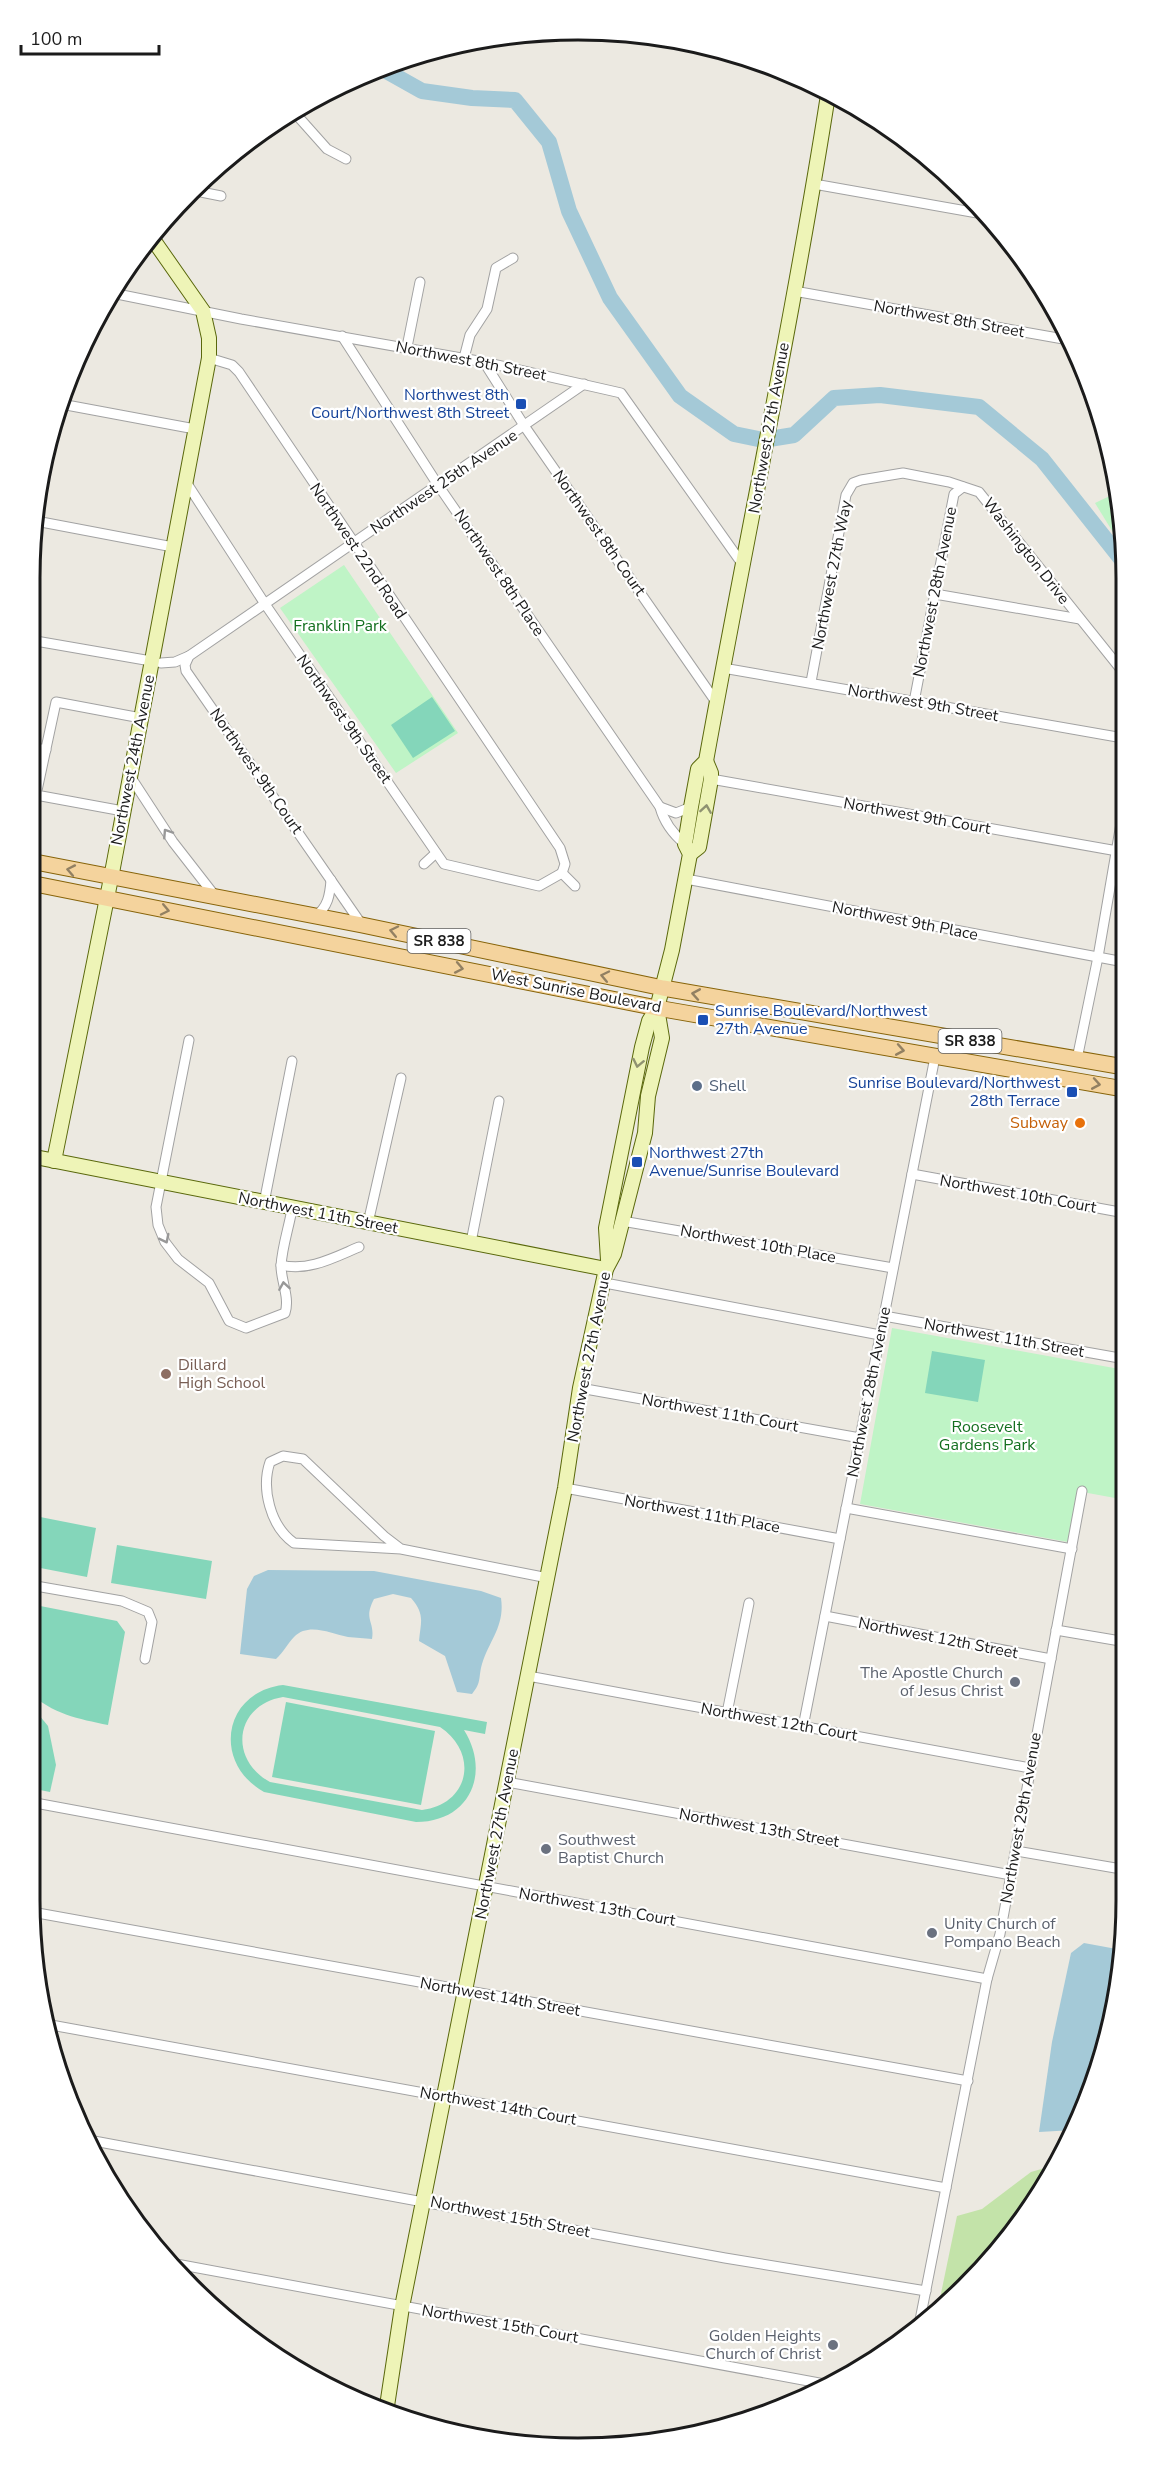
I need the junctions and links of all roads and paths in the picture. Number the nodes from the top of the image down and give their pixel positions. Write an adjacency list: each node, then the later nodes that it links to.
1 (827, 102): 4 (street, Northwest 27th Avenue)
2 (300, 119): 3 (street)
3 (346, 159)
4 (814, 184): 7 (street); 11 (street, Northwest 27th Avenue)
5 (204, 193): 6 (street)
6 (221, 196)
7 (972, 212)
8 (157, 245): 13 (street)
9 (513, 258): 18 (street)
10 (420, 282): 16 (street)
11 (794, 291): 15 (street, Northwest 8th Street); 31 (street, Northwest 27th Avenue)
12 (122, 295): 13 (street, Northwest 8th Street)
13 (204, 311): 14 (street, Northwest 8th Street); 17 (street)
14 (342, 336): 16 (street, Northwest 8th Street); 26 (street, Northwest 8th Place)
15 (1060, 338)
16 (408, 347): 18 (street, Northwest 8th Street)
17 (209, 358): 23 (street, Northwest 24th Avenue); 29 (street, Northwest 22nd Road)
18 (464, 358): 19 (street, Northwest 8th Street)
19 (484, 362): 20 (street, Northwest 8th Street); 22 (street, Northwest 8th Court)
20 (584, 384): 22 (street, Northwest 25th Avenue); 31 (street, Northwest 8th Street)
21 (69, 406): 23 (street)
22 (525, 427): 26 (street, Northwest 25th Avenue); 41 (street, Northwest 8th Court)
23 (195, 429): 25 (street, Northwest 24th Avenue)
24 (903, 473): 27 (street, Washington Drive); 40 (street, Northwest 27th Way)
25 (186, 482): 30 (street, Northwest 24th Avenue); 33 (street, Northwest 9th Street)
26 (438, 485): 29 (street, Northwest 25th Avenue); 52 (street, Northwest 8th Place)
27 (963, 487): 32 (street, Northwest 28th Avenue); 34 (street, Washington Drive)
28 (44, 522): 30 (street)
29 (353, 544): 33 (street, Northwest 25th Avenue); 61 (street, Northwest 22nd Road)
30 (173, 547): 36 (street, Northwest 24th Avenue)
31 (743, 565): 39 (street, Northwest 27th Avenue)
32 (935, 594): 34 (street); 42 (street, Northwest 28th Avenue)
33 (265, 604): 37 (street, Northwest 25th Avenue); 57 (street, Northwest 9th Street)
34 (1080, 619): 38 (street, Washington Drive)
35 (40, 642): 36 (street)
36 (156, 662): 37 (street); 37 (street); 43 (street, Northwest 24th Avenue)
37 (187, 663): 64 (street, Northwest 9th Court)
38 (1116, 663)
39 (723, 668): 40 (street, Northwest 9th Street); 41 (street, Northwest 27th Avenue)
40 (811, 682): 42 (street, Northwest 9th Street)
41 (716, 702): 47 (street, Northwest 27th Avenue)
42 (914, 702): 44 (street, Northwest 9th Street)
43 (141, 718): 46 (street); 48 (street, Northwest 24th Avenue)
44 (1116, 737)
45 (40, 749): 46 (street)
46 (46, 750): 49 (street)
47 (706, 761): 50 (street, Northwest 27th Avenue); 53 (street, Northwest 27th Avenue)
48 (130, 776): 54 (street, Northwest 24th Avenue); 67 (street, one-way to 48)
49 (40, 777)
50 (711, 779): 55 (street, Northwest 27th Avenue, one-way to 50); 56 (street, Northwest 9th Court)
51 (40, 796): 54 (street)
52 (660, 807): 53 (street); 55 (street, Northwest 8th Place)
53 (691, 807): 55 (street, Northwest 27th Avenue)
54 (123, 811): 62 (street, Northwest 24th Avenue)
55 (688, 849): 63 (street, Northwest 27th Avenue)
56 (1116, 850)
57 (436, 853): 59 (street); 61 (street, Northwest 9th Street)
58 (40, 863): 62 (main road, West Sunrise Boulevard / SR 838, one-way to 58)
59 (424, 864)
60 (1116, 870): 71 (street)
61 (562, 873): 66 (street)
62 (111, 878): 67 (main road, West Sunrise Boulevard / SR 838); 68 (street, Northwest 24th Avenue)
63 (686, 879): 71 (street, Northwest 9th Place); 73 (street, Northwest 27th Avenue)
64 (331, 880): 69 (street); 70 (street, Northwest 9th Court)
65 (40, 885): 68 (main road, West Sunrise Boulevard / SR 838)
66 (574, 886)
67 (215, 896): 69 (main road, West Sunrise Boulevard / SR 838)
68 (107, 898): 74 (main road, West Sunrise Boulevard / SR 838, one-way to 74); 85 (street, Northwest 24th Avenue)
69 (315, 916): 70 (main road, West Sunrise Boulevard / SR 838)
70 (362, 925): 73 (main road, West Sunrise Boulevard / SR 838, one-way to 70)
71 (1098, 957): 72 (street, Northwest 9th Place); 78 (street)
72 (1116, 960)
73 (663, 988): 74 (street, Northwest 27th Avenue); 76 (main road, West Sunrise Boulevard / SR 838, one-way to 73)
74 (657, 1008): 77 (main road, West Sunrise Boulevard / SR 838, one-way to 77); 91 (street, Northwest 27th Avenue); 97 (street, Northwest 27th Avenue, one-way to 97)
75 (189, 1040): 87 (street)
76 (1047, 1054): 77 (main road); 78 (main road, West Sunrise Boulevard / SR 838)
77 (935, 1057): 82 (main road, West Sunrise Boulevard / SR 838, one-way to 82); 86 (street, Northwest 28th Avenue)
78 (1077, 1059): 80 (main road, West Sunrise Boulevard / SR 838)
79 (292, 1061): 88 (street)
80 (1116, 1066)
81 (401, 1078): 92 (street)
82 (1116, 1088)
83 (500, 1101): 93 (street)
84 (40, 1158): 85 (street, Northwest 11th Street)
85 (54, 1161): 87 (street, Northwest 11th Street)
86 (912, 1174): 90 (street, Northwest 10th Court); 96 (street, Northwest 28th Avenue)
87 (161, 1182): 88 (street, Northwest 11th Street); 95 (street, one-way to 95)
88 (264, 1203): 89 (street, Northwest 11th Street)
89 (292, 1209): 92 (street, Northwest 11th Street); 95 (street)
90 (1116, 1211)
91 (622, 1221): 96 (street, Northwest 10th Place); 97 (street, Northwest 27th Avenue)
92 (368, 1223): 93 (street, Northwest 11th Street)
93 (471, 1242): 97 (street, Northwest 11th Street)
94 (359, 1247): 95 (street)
95 (281, 1265)
96 (893, 1268): 98 (street, Northwest 28th Avenue)
97 (606, 1272): 99 (street, Northwest 11th Street); 101 (street, Northwest 27th Avenue)
98 (884, 1316): 99 (street, Northwest 28th Avenue); 100 (street, Northwest 11th Street)
99 (880, 1335): 102 (street, Northwest 28th Avenue)
100 (1116, 1357)
101 (580, 1388): 102 (street, Northwest 11th Court); 103 (street, Northwest 27th Avenue)
102 (860, 1438): 105 (street, Northwest 28th Avenue)
103 (565, 1488): 106 (street, Northwest 11th Place); 109 (street, Northwest 27th Avenue)
104 (1082, 1491): 108 (street, Northwest 29th Avenue)
105 (846, 1508): 106 (street, Northwest 28th Avenue); 108 (street)
106 (840, 1539): 112 (street, Northwest 28th Avenue)
107 (401, 1549): 107 (street); 109 (street)
108 (1072, 1549): 113 (street, Northwest 29th Avenue)
109 (548, 1578): 117 (street, Northwest 27th Avenue)
110 (40, 1587): 115 (street)
111 (749, 1603): 118 (street)
112 (825, 1616): 116 (street, Northwest 12th Street); 119 (street, Northwest 28th Avenue)
113 (1056, 1630): 114 (street); 116 (street, Northwest 29th Avenue)
114 (1116, 1640)
115 (145, 1659)
116 (1051, 1659): 120 (street, Northwest 29th Avenue)
117 (528, 1676): 118 (street, Northwest 12th Court); 121 (street, Northwest 27th Avenue)
118 (727, 1713): 119 (street, Northwest 12th Court)
119 (803, 1727): 120 (street, Northwest 12th Court)
120 (1030, 1768): 123 (street, Northwest 29th Avenue)
121 (507, 1782): 125 (street, Northwest 13th Street); 126 (street, Northwest 27th Avenue)
122 (40, 1804): 126 (street, Northwest 13th Court)
123 (1016, 1851): 124 (street); 125 (street, Northwest 29th Avenue)
124 (1116, 1869)
125 (1011, 1875): 128 (street, Northwest 29th Avenue)
126 (485, 1887): 128 (street, Northwest 13th Court); 129 (street, Northwest 27th Avenue)
127 (41, 1914): 129 (street, Northwest 14th Street)
128 (987, 1979): 131 (street, Northwest 29th Avenue)
129 (467, 1991): 131 (street, Northwest 14th Street); 132 (street, Northwest 27th Avenue)
130 (56, 2026): 132 (street, Northwest 14th Court)
131 (968, 2081): 134 (street, Northwest 29th Avenue)
132 (445, 2096): 134 (street, Northwest 14th Court); 135 (street, Northwest 27th Avenue)
133 (99, 2142): 135 (street, Northwest 15th Street)
134 (946, 2188): 137 (street, Northwest 29th Avenue)
135 (424, 2201): 137 (street, Northwest 15th Street); 138 (street, Northwest 27th Avenue)
136 (185, 2266): 138 (street, Northwest 15th Court)
137 (926, 2291): 139 (street, Northwest 29th Avenue)
138 (402, 2307): 140 (street, Northwest 15th Court); 141 (street, Northwest 27th Avenue)
139 (921, 2313)
140 (815, 2382)
141 (386, 2402)

